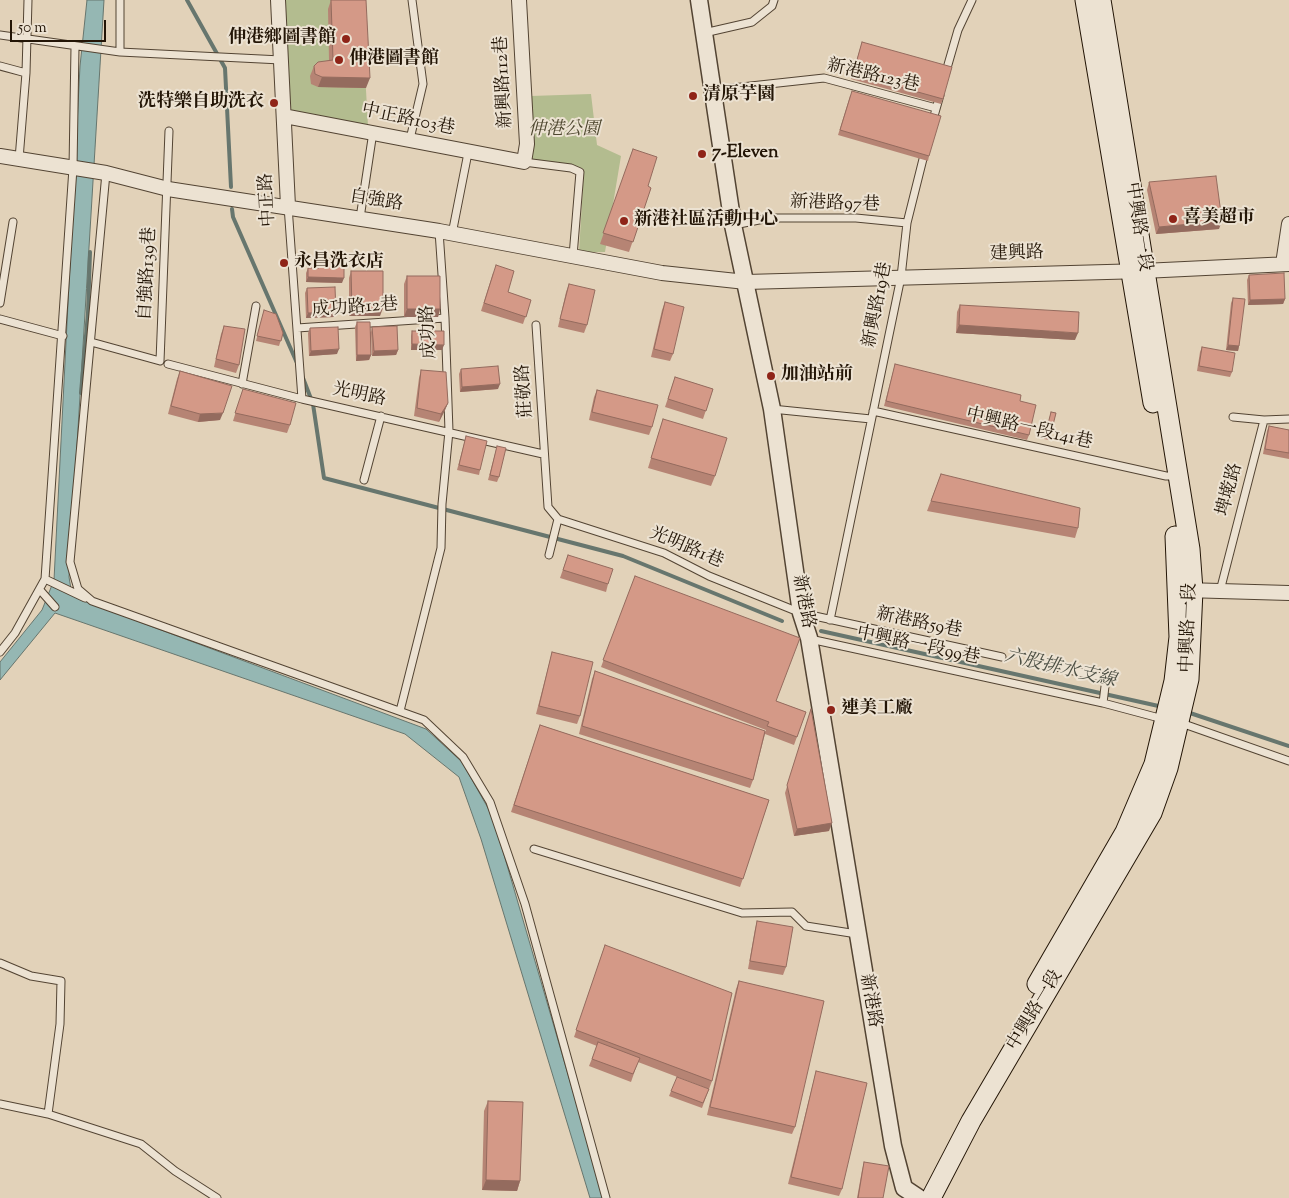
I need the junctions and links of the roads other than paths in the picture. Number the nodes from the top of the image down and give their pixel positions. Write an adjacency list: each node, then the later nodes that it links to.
1 (28, 0): 13 (lane)
2 (120, 0): 15 (lane)
3 (278, 0): 16 (street, 中正路)
4 (412, 0): 27 (lane)
5 (519, 0): 32 (street, 新興路112巷)
6 (699, 0): 11 (street, 新港路)
7 (774, 0): 11 (lane)
8 (972, 0): 19 (lane)
9 (1085, 0): 45 (main road, 中興路一段)
10 (1101, 0): 45 (main road, 中興路一段)
11 (704, 33): 20 (street, 新港路)
12 (0, 35): 13 (lane)
13 (27, 39): 14 (lane); 18 (lane)
14 (75, 47): 15 (lane); 33 (lane)
15 (120, 52): 16 (lane)
16 (281, 60): 23 (street, 中正路)
17 (0, 66): 18 (lane)
18 (26, 73): 31 (lane)
19 (944, 82)
20 (714, 90): 22 (lane, 新港路123巷); 41 (street, 新港路)
21 (941, 90): 22 (lane)
22 (936, 108): 24 (lane)
23 (284, 116): 26 (street, 中正路103巷); 36 (street, 中正路)
24 (931, 127)
25 (169, 131): 35 (lane, 自強路139巷)
26 (373, 132): 27 (street, 中正路103巷); 37 (lane)
27 (410, 139): 29 (street, 中正路103巷)
28 (926, 146): 39 (lane, 新興路19巷)
29 (468, 153): 32 (street, 中正路103巷); 42 (lane, 成功路)
30 (0, 156): 31 (street, 自強路)
31 (19, 159): 33 (street, 自強路)
32 (524, 162): 43 (lane)
33 (73, 168): 34 (street, 自強路); 54 (lane)
34 (106, 173): 35 (street, 自強路); 55 (lane)
35 (168, 189): 36 (street, 自強路); 55 (lane, 自強路139巷)
36 (288, 206): 37 (street, 自強路); 53 (lane, 中正路)
37 (360, 218): 42 (street, 自強路)
38 (13, 222): 48 (lane)
39 (907, 223): 41 (lane, 新港路97巷); 46 (lane, 新興路19巷)
40 (1289, 224): 44 (street)
41 (733, 225): 47 (street, 新港路)
42 (446, 232): 43 (street, 自強路); 50 (lane, 成功路)
43 (573, 256): 47 (street, 自強路)
44 (1286, 264): 45 (street, 建興路)
45 (1136, 271): 46 (street, 建興路); 68 (main road, 中興路一段)
46 (901, 277): 47 (street, 建興路); 60 (lane, 新興路19巷)
47 (746, 282): 59 (street, 新港路)
48 (0, 303)
49 (256, 306): 57 (lane)
50 (445, 318): 53 (lane, 成功路12巷); 66 (lane, 成功路)
51 (0, 319): 54 (lane)
52 (536, 325): 67 (lane, 莊敬路)
53 (297, 328): 58 (lane, 中正路)
54 (63, 336): 72 (lane)
55 (91, 342): 77 (lane)
56 (168, 364): 57 (lane, 光明路)
57 (242, 384): 58 (lane, 光明路)
58 (304, 399): 61 (lane, 光明路)
59 (772, 409): 63 (lane); 79 (street, 新港路)
60 (873, 410): 63 (lane, 新興路19巷); 68 (lane, 中興路一段141巷)
61 (381, 416): 66 (lane, 光明路); 69 (lane)
62 (1233, 417): 65 (lane)
63 (871, 419): 80 (lane, 新興路19巷)
64 (1289, 419): 65 (lane)
65 (1264, 420): 75 (lane, 埤墘路)
66 (449, 431): 67 (lane, 光明路); 86 (lane, 成功路)
67 (544, 454): 70 (lane)
68 (1172, 476): 74 (main road, 中興路一段)
69 (364, 480)
70 (558, 519): 71 (lane); 79 (lane, 光明路1巷)
71 (549, 555)
72 (45, 579): 73 (lane); 77 (lane)
73 (40, 590): 78 (lane); 82 (lane)
74 (1186, 590): 75 (street); 87 (main road, 中興路一段)
75 (1220, 591): 76 (street)
76 (1289, 593)
77 (92, 601): 86 (lane)
78 (56, 608)
79 (801, 612): 80 (lane, 新港路59巷); 81 (street, 新港路)
80 (830, 620): 83 (lane, 新港路59巷)
81 (809, 638): 85 (lane, 中興路一段99巷); 90 (street, 新港路)
82 (0, 652)
83 (1002, 657)
84 (1033, 662): 85 (lane)
85 (1103, 703): 87 (lane, 中興路一段99巷)
86 (400, 711): 95 (lane)
87 (1173, 721): 88 (lane); 96 (main road, 中興路一段); 97 (main road, 中興路一段)
88 (1289, 761)
89 (534, 849): 90 (lane)
90 (857, 934): 96 (street, 新港路)
91 (0, 963): 93 (lane)
92 (0, 1104): 93 (lane)
93 (48, 1114): 94 (lane)
94 (217, 1198)
95 (606, 1198)
96 (917, 1198)
97 (930, 1198)

